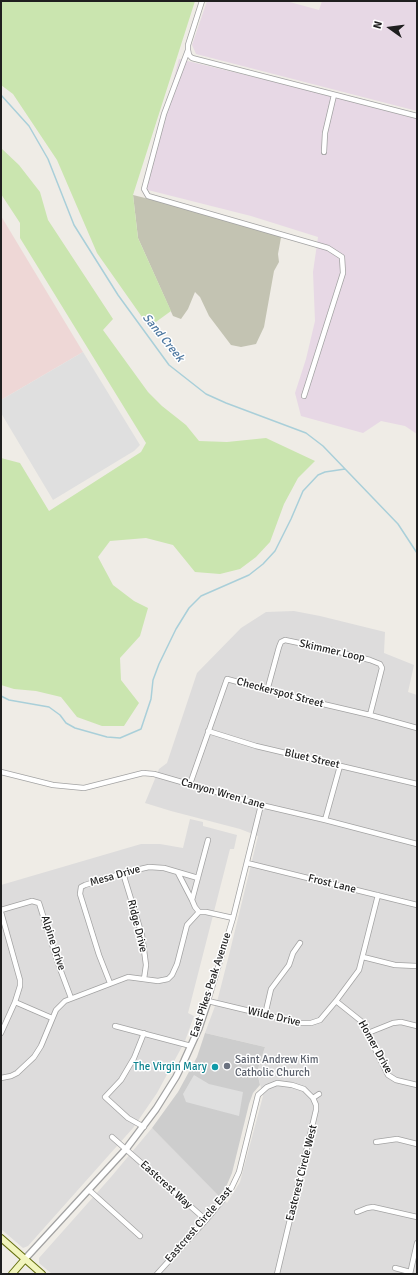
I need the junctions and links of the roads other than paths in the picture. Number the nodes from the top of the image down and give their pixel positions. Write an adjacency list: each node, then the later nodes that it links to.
1 (202, 1): 2 (street)
2 (188, 50): 3 (street); 6 (street)
3 (334, 95): 4 (street); 5 (street)
4 (417, 116)
5 (324, 152)
6 (304, 396)
7 (267, 691): 8 (street, Checkerspot Street); 8 (street, Skimmer Loop); 10 (street, Checkerspot Street)
8 (370, 715): 9 (street, Checkerspot Street)
9 (417, 728)
10 (208, 731): 11 (street, Bluet Street); 13 (street, Checkerspot Street)
11 (340, 766): 14 (street, Bluet Street); 16 (street)
12 (1, 773): 13 (street, Canyon Wren Lane)
13 (190, 784): 15 (street, Canyon Wren Lane)
14 (417, 784)
15 (261, 805): 16 (street, Canyon Wren Lane); 19 (street, East Pikes Peak Avenue)
16 (325, 820): 18 (street, Canyon Wren Lane)
17 (208, 840): 22 (street)
18 (417, 844)
19 (247, 863): 23 (street, Frost Lane); 28 (street, East Pikes Peak Avenue)
20 (123, 873): 21 (street, Mesa Drive); 32 (street, Ridge Drive); 33 (street, Mesa Drive)
21 (178, 873): 22 (street, Mesa Drive); 24 (street)
22 (198, 878): 24 (street)
23 (378, 895): 25 (street, Frost Lane); 30 (street, Wilde Drive)
24 (192, 900): 27 (street)
25 (417, 905)
26 (1, 911): 34 (street, Alpine Drive); 37 (street)
27 (199, 912): 28 (street); 32 (street)
28 (233, 918): 35 (street, East Pikes Peak Avenue)
29 (300, 943): 38 (street)
30 (363, 957): 31 (street); 36 (street, Wilde Drive)
31 (417, 966)
32 (144, 979): 33 (street)
33 (110, 983): 34 (street)
34 (71, 998): 39 (street)
35 (208, 1001): 38 (street, Wilde Drive); 45 (street, East Pikes Peak Avenue)
36 (336, 1001): 38 (street, Wilde Drive); 43 (street, Homer Drive)
37 (15, 1002): 39 (street); 44 (street)
38 (265, 1015)
39 (52, 1018): 46 (street)
40 (115, 1026): 42 (street)
41 (417, 1026): 43 (street)
42 (144, 1033): 45 (street); 50 (street)
43 (368, 1033): 47 (street, Homer Drive)
44 (1, 1034)
45 (191, 1046): 50 (street, East Pikes Peak Avenue)
46 (1, 1078)
47 (417, 1085)
48 (319, 1094): 49 (street)
49 (313, 1098): 58 (street, Eastcrest Circle East); 68 (street, Eastcrest Circle West)
50 (144, 1127): 54 (street, East Pikes Peak Avenue)
51 (112, 1137): 54 (street, Eastcrest Way)
52 (376, 1142): 53 (street)
53 (417, 1144)
54 (126, 1149): 55 (street, East Pikes Peak Avenue); 58 (street, Eastcrest Way)
55 (88, 1190): 59 (street); 62 (street, East Pikes Peak Avenue)
56 (357, 1212): 57 (street)
57 (417, 1217)
58 (206, 1220): 67 (street, Eastcrest Circle East)
59 (140, 1236)
60 (1, 1238): 62 (main road)
61 (417, 1243): 64 (street)
62 (25, 1259): 65 (main road, East Pikes Peak Avenue); 66 (main road)
63 (395, 1268): 64 (street)
64 (410, 1273)
65 (12, 1274)
66 (42, 1274)
67 (157, 1274)
68 (277, 1274)

